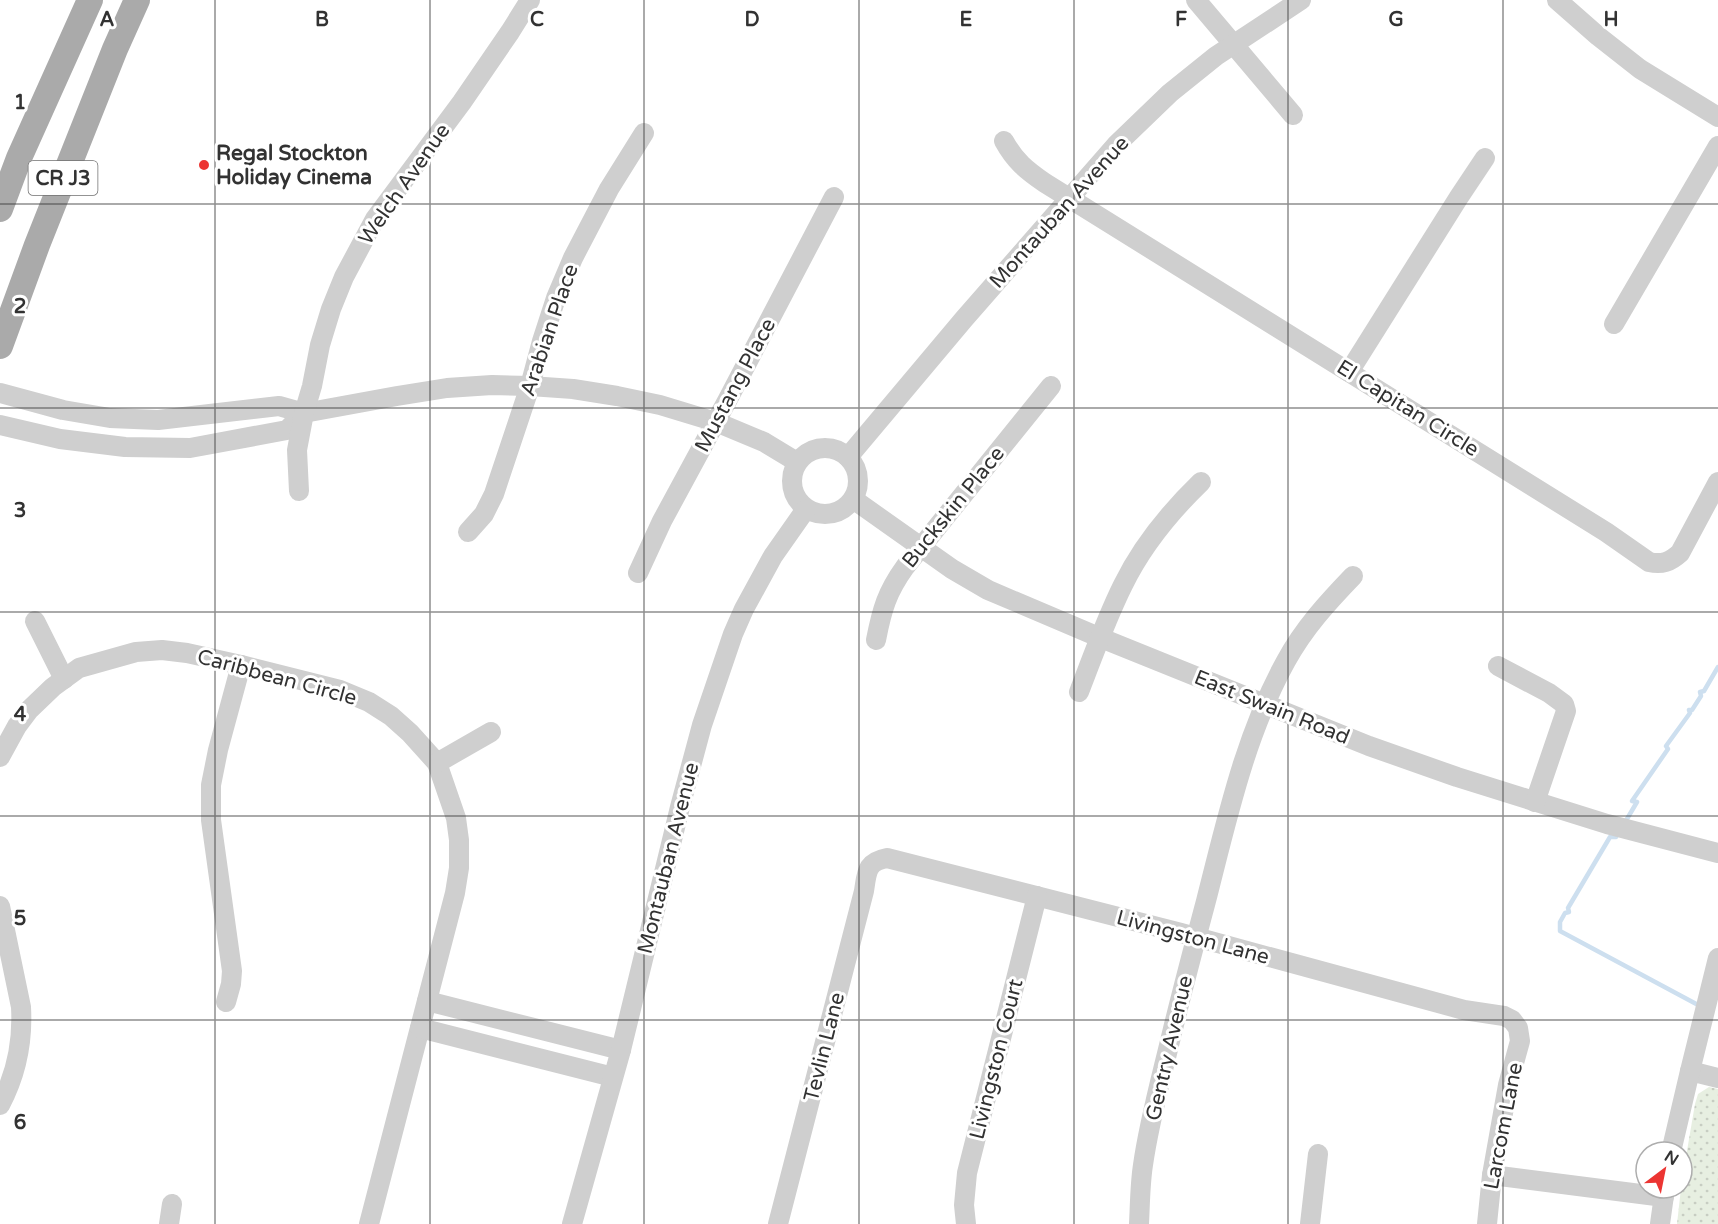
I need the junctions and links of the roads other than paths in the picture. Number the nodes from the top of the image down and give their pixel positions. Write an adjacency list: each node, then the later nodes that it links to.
1 (90, 0): 16 (main road, CR J3)
2 (137, 0): 18 (main road, CR J3)
3 (530, 0): 23 (street, Welch Avenue)
4 (1196, 0): 7 (street)
5 (1301, 0): 7 (street, Montauban Avenue)
6 (1557, 0): 9 (street)
7 (1233, 44): 8 (street); 15 (street, Montauban Avenue)
8 (1293, 115)
9 (1718, 117)
10 (644, 133): 20 (street, Arabian Place)
11 (1004, 141): 15 (street, El Capitan Circle)
12 (1718, 146): 17 (street)
13 (1485, 158): 19 (street)
14 (834, 197): 24 (street, Mustang Place)
15 (1068, 198): 19 (street, El Capitan Circle); 26 (street, Montauban Avenue)
16 (0, 209)
17 (1614, 324)
18 (0, 346)
19 (1350, 372): 29 (street, El Capitan Circle)
20 (530, 386): 23 (street); 24 (street); 33 (street, Arabian Place)
21 (1051, 386): 34 (street, Buckskin Place)
22 (0, 393): 23 (street)
23 (304, 413): 25 (street); 30 (street, Welch Avenue)
24 (716, 422): 27 (street); 35 (street, Mustang Place)
25 (0, 424)
26 (848, 457): 27 (street); 31 (street)
27 (797, 462): 32 (street)
28 (1201, 482): 38 (street)
29 (1718, 482)
30 (299, 491)
31 (853, 499): 32 (street); 34 (street, East Swain Road)
32 (807, 509): 59 (street, Montauban Avenue)
33 (468, 532)
34 (921, 548): 38 (street, East Swain Road); 39 (street, Buckskin Place)
35 (638, 573)
36 (1353, 576): 44 (street, Gentry Avenue)
37 (35, 621): 42 (street)
38 (1101, 638): 43 (street); 44 (street, East Swain Road)
39 (876, 640)
40 (240, 665): 42 (street, Caribbean Circle); 47 (street, Caribbean Circle); 56 (street)
41 (1498, 666): 48 (street)
42 (64, 679): 46 (street, Caribbean Circle)
43 (1079, 692)
44 (1266, 704): 48 (street, East Swain Road); 53 (street, Gentry Avenue)
45 (491, 732): 47 (street)
46 (0, 758)
47 (437, 763): 55 (street, Caribbean Circle)
48 (1535, 802): 49 (street, East Swain Road)
49 (1718, 853)
50 (868, 870): 51 (street, Livingston Lane); 73 (street, Tevlin Lane)
51 (1037, 896): 53 (street, Livingston Lane); 74 (street, Livingston Court)
52 (1, 914): 63 (street)
53 (1196, 937): 58 (street, Livingston Lane); 75 (street, Gentry Avenue)
54 (1718, 958): 60 (street)
55 (427, 1001): 57 (street, Caribbean Circle); 59 (street)
56 (226, 1002)
57 (420, 1028): 61 (street); 71 (street, Caribbean Circle)
58 (1518, 1028): 66 (street, Larcom Lane)
59 (621, 1050): 61 (street, Montauban Avenue)
60 (1690, 1071): 62 (street); 64 (street)
61 (613, 1077): 72 (street, Montauban Avenue)
62 (1718, 1078)
63 (0, 1105)
64 (1674, 1140)
65 (1318, 1154): 76 (street)
66 (1492, 1175): 67 (street); 77 (street, Larcom Lane)
67 (1634, 1189)
68 (1663, 1200): 78 (street)
69 (172, 1204): 70 (street)
70 (169, 1224)
71 (369, 1224)
72 (572, 1224)
73 (778, 1224)
74 (966, 1224)
75 (1139, 1224)
76 (1310, 1224)
77 (1487, 1224)
78 (1660, 1224)

